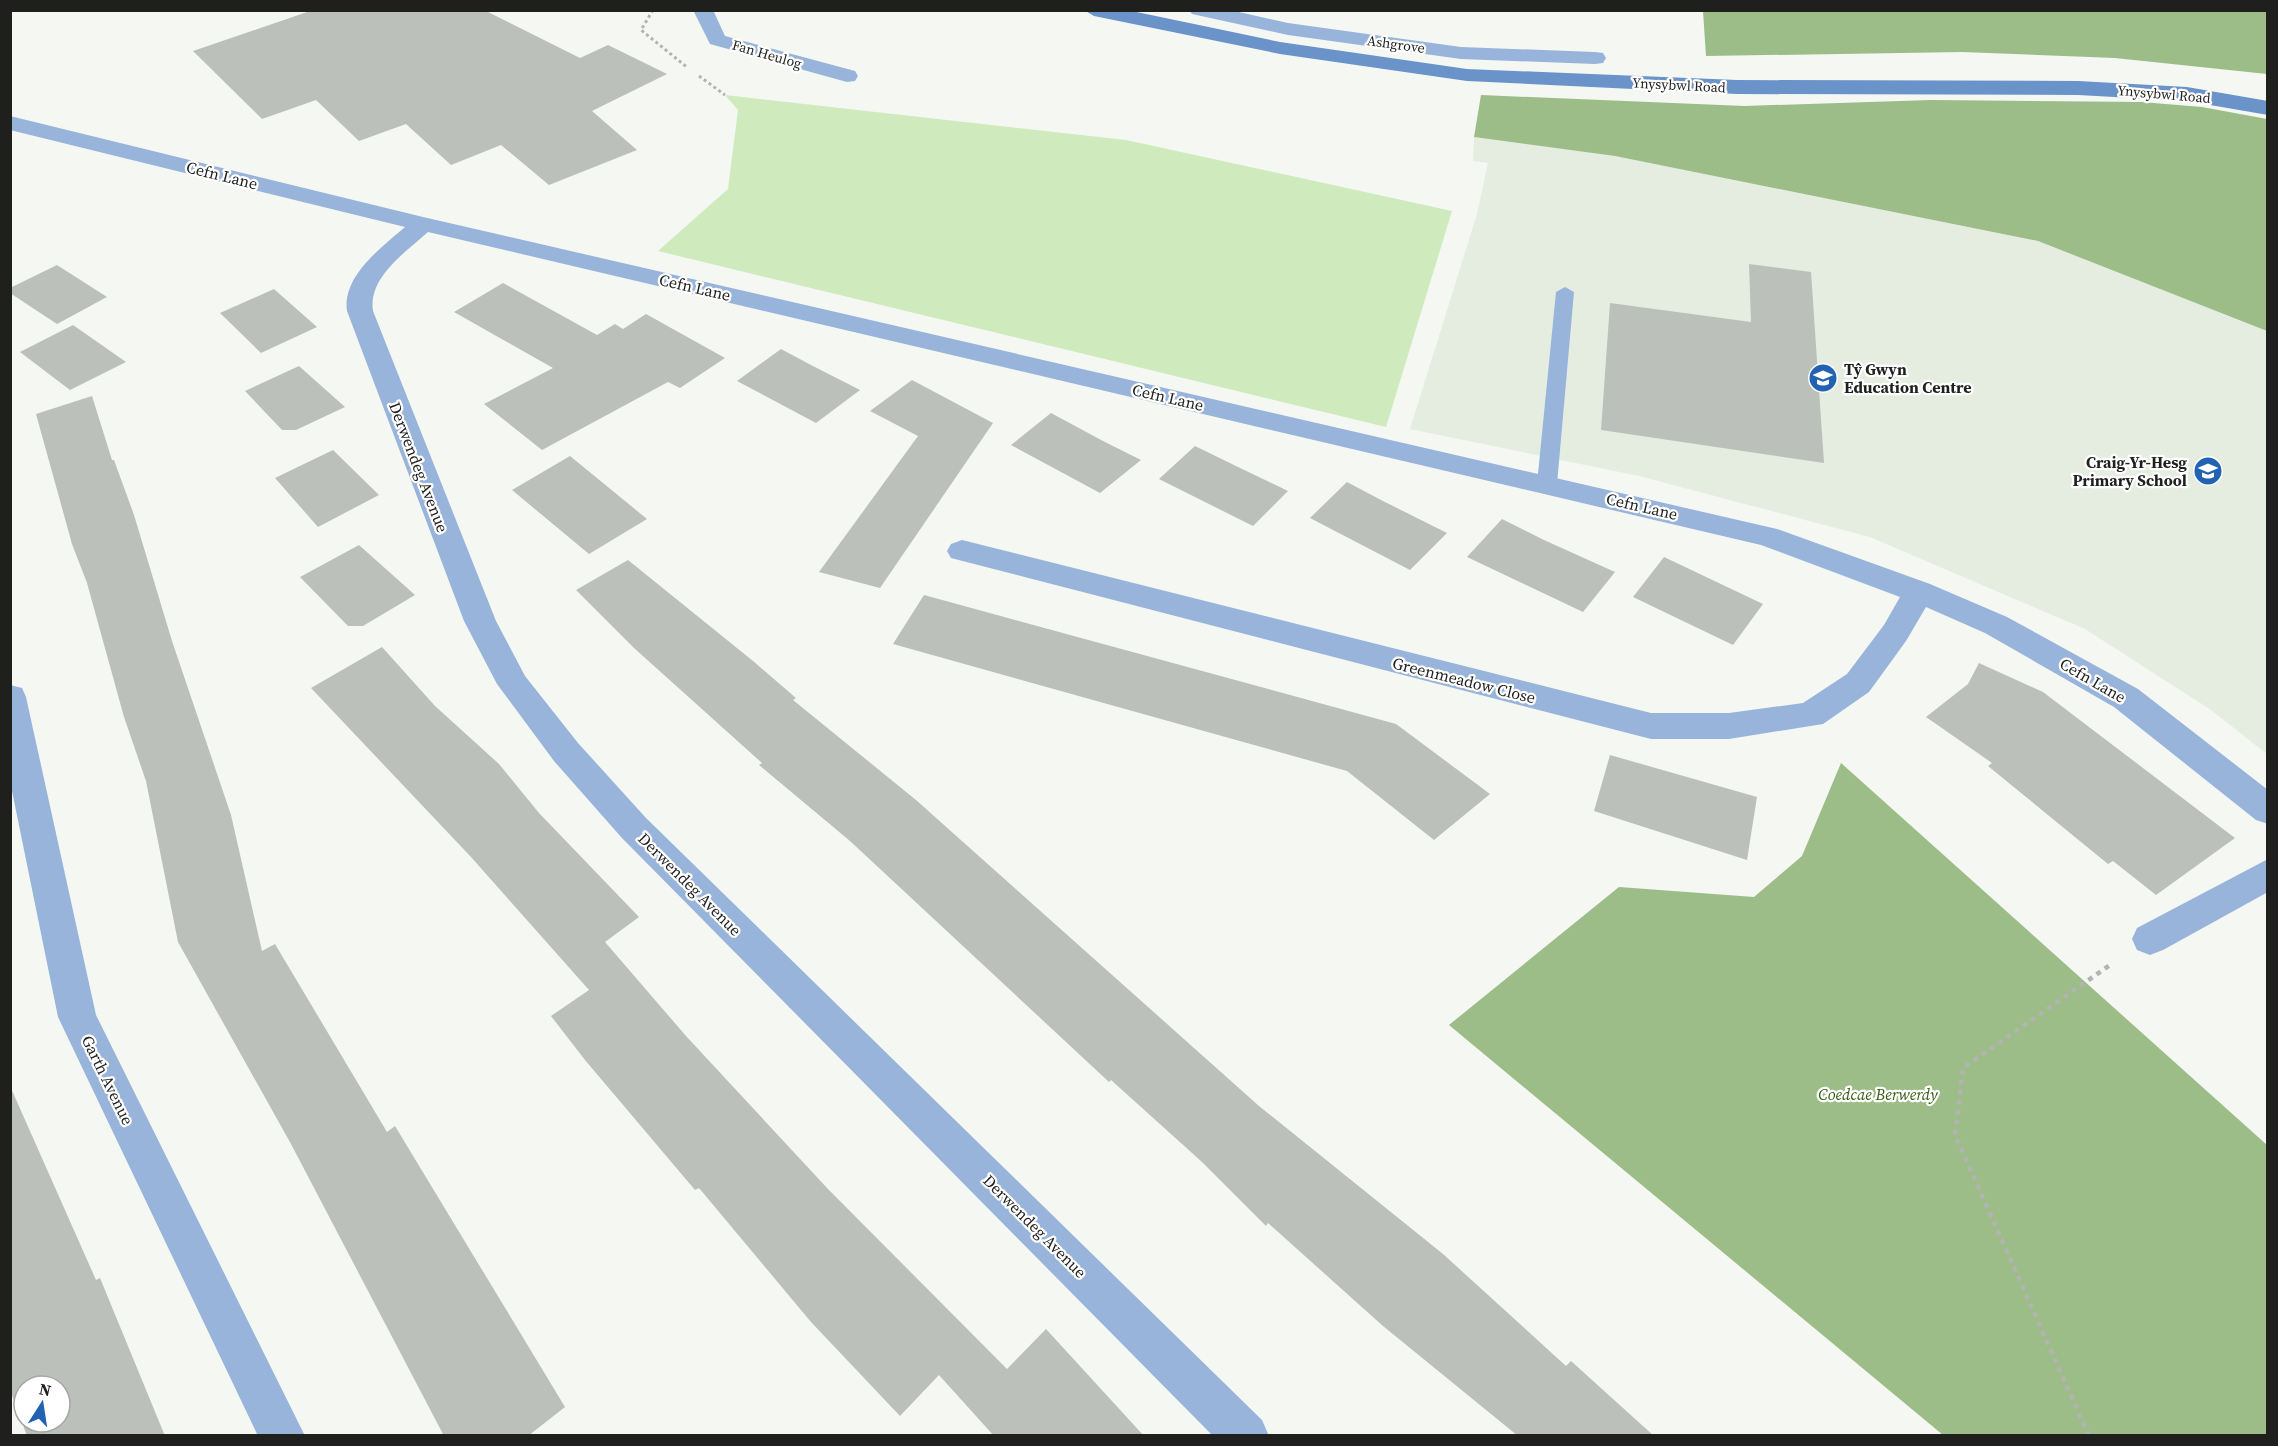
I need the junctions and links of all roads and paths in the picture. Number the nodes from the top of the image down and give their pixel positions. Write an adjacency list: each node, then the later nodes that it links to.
1 (653, 10): 6 (path)
2 (703, 10): 8 (street, Fan Heulog)
3 (1094, 10): 10 (main road, Ynysybwl Road)
4 (1199, 10): 5 (street, Ashgrove)
5 (1595, 58)
6 (689, 68)
7 (698, 75): 9 (path)
8 (847, 76)
9 (725, 95)
10 (2268, 108)
11 (10, 123): 12 (street, Cefn Lane)
12 (423, 224): 14 (street, Cefn Lane); 22 (street, Derwendeg Avenue)
13 (1565, 292): 14 (lane)
14 (1547, 484): 16 (street, Cefn Lane)
15 (962, 551): 16 (street, Greenmeadow Close)
16 (1919, 592): 18 (street, Cefn Lane)
17 (10, 698): 21 (street, Garth Avenue)
18 (2268, 810)
19 (2268, 874): 20 (street)
20 (2150, 939): 23 (path)
21 (282, 1436)
22 (1246, 1436)
23 (2089, 1436)

